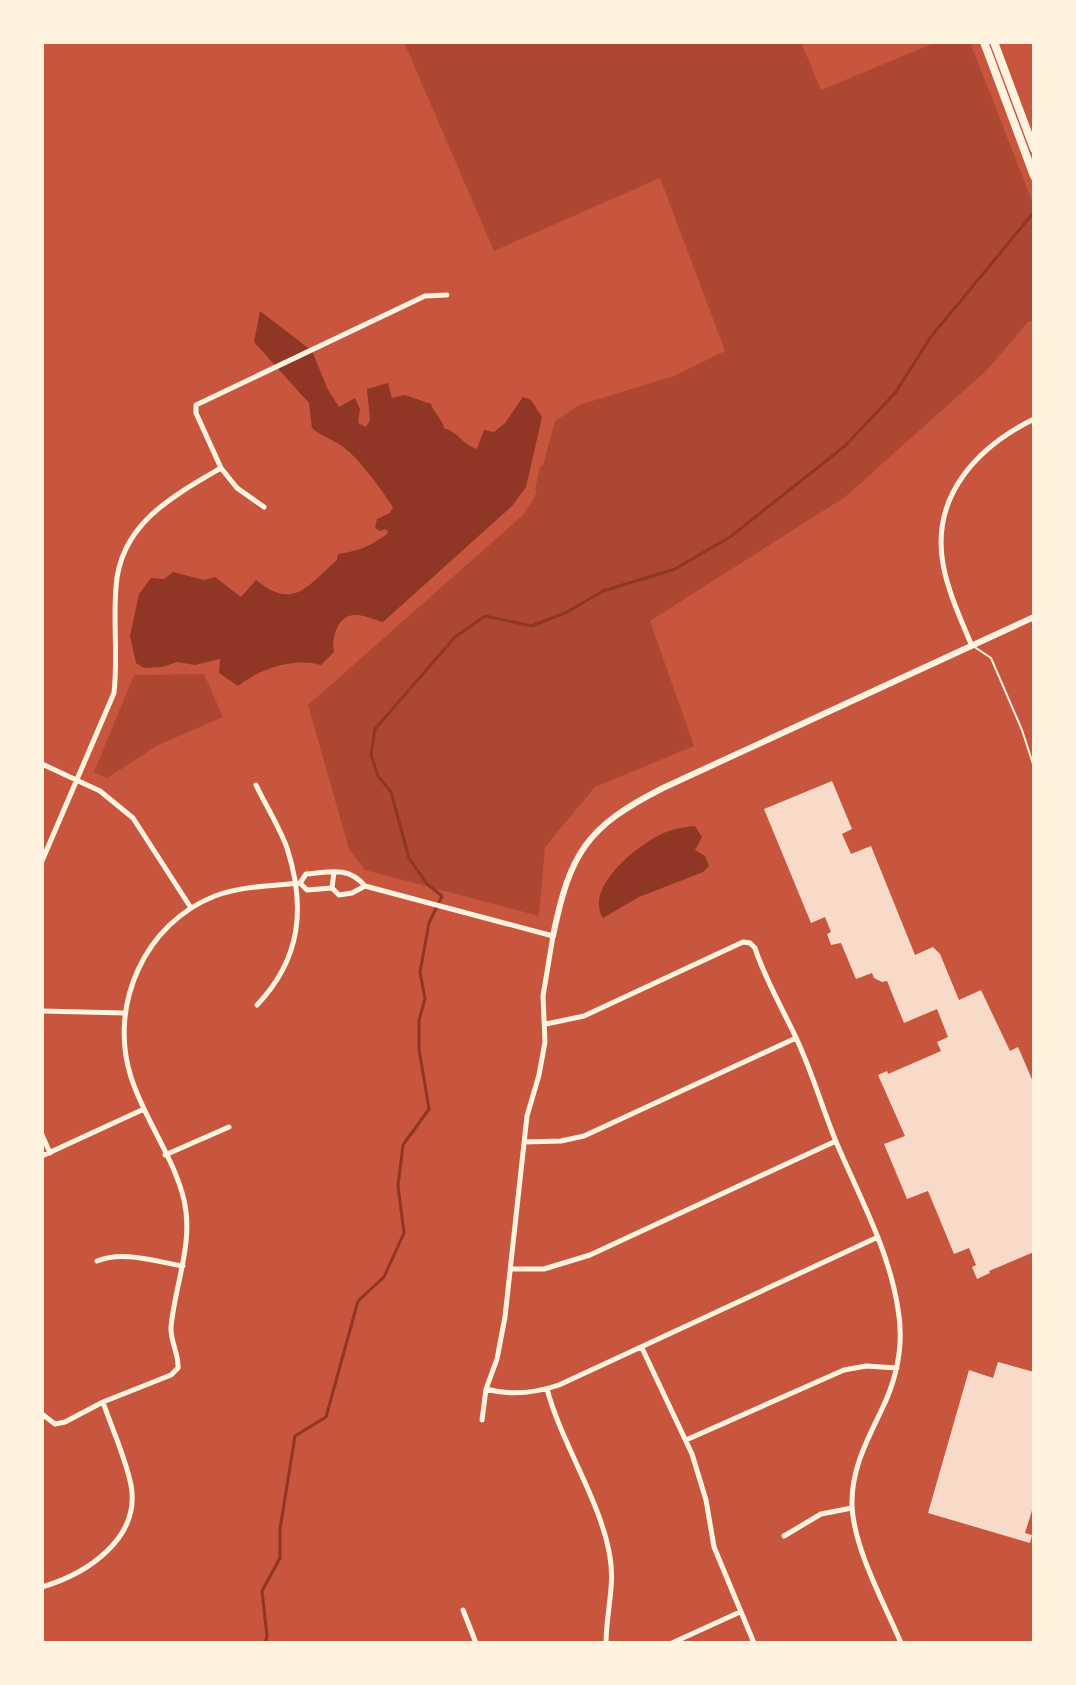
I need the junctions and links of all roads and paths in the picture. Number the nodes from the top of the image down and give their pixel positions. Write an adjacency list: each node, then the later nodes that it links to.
1 (984, 42): 4 (main road)
2 (994, 42): 3 (main road)
3 (1034, 149)
4 (1034, 176)
5 (447, 295): 7 (street)
6 (1034, 419): 10 (street)
7 (221, 468): 8 (street); 13 (street)
8 (264, 507)
9 (1034, 617): 10 (street)
10 (972, 646): 12 (lane); 21 (street)
11 (42, 764): 13 (street)
12 (1034, 767)
13 (75, 779): 15 (street); 20 (street)
14 (256, 785): 17 (street)
15 (42, 861)
16 (334, 872): 17 (street); 18 (street); 19 (street)
17 (297, 883): 19 (street); 20 (street); 22 (street)
18 (365, 886): 19 (street); 21 (street)
19 (332, 888)
20 (191, 908): 24 (street)
21 (553, 936): 25 (street)
22 (257, 1005)
23 (42, 1011): 24 (street)
24 (124, 1013): 27 (street)
25 (546, 1024): 26 (street); 31 (street)
26 (796, 1038): 30 (street); 31 (street)
27 (144, 1109): 32 (street); 33 (street)
28 (229, 1127): 33 (street)
29 (42, 1135): 32 (street)
30 (836, 1141): 35 (street); 38 (street)
31 (524, 1142): 38 (street)
32 (50, 1153): 34 (street)
33 (165, 1155): 37 (street)
34 (42, 1156)
35 (878, 1237): 39 (street); 40 (street)
36 (97, 1261): 37 (street)
37 (183, 1266): 43 (street)
38 (512, 1269): 41 (street)
39 (642, 1348): 42 (street); 46 (street)
40 (897, 1368): 46 (street); 47 (street)
41 (486, 1389): 42 (street); 45 (street)
42 (547, 1389): 53 (street)
43 (103, 1402): 44 (street); 49 (street)
44 (42, 1414)
45 (482, 1420)
46 (686, 1440): 51 (street)
47 (852, 1508): 48 (street); 56 (street)
48 (784, 1536)
49 (42, 1587)
50 (463, 1610): 52 (street)
51 (740, 1612): 54 (street); 55 (street)
52 (476, 1643)
53 (606, 1643)
54 (672, 1643)
55 (754, 1643)
56 (901, 1643)

